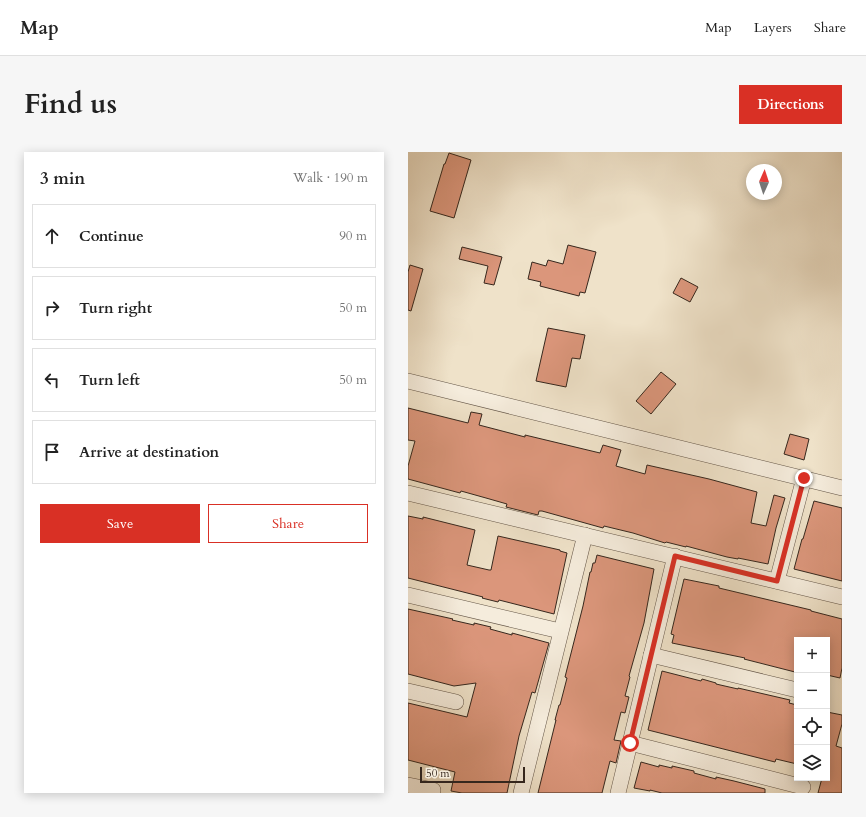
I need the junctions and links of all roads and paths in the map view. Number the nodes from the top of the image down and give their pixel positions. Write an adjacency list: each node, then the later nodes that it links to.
1 (408, 381): 2 (street)
2 (804, 478): 3 (street); 7 (street)
3 (842, 488)
4 (408, 493): 5 (street)
5 (585, 535): 6 (street); 10 (street)
6 (675, 556): 7 (street); 11 (street)
7 (777, 581): 9 (street)
8 (408, 595): 10 (street)
9 (842, 597)
10 (560, 631): 19 (street)
11 (652, 655): 12 (street); 15 (street)
12 (794, 689)
13 (408, 691): 14 (street)
14 (456, 702)
15 (630, 743): 17 (street); 20 (street)
16 (408, 785): 18 (street)
17 (803, 787)
18 (432, 790)
19 (521, 793)
20 (618, 793)

